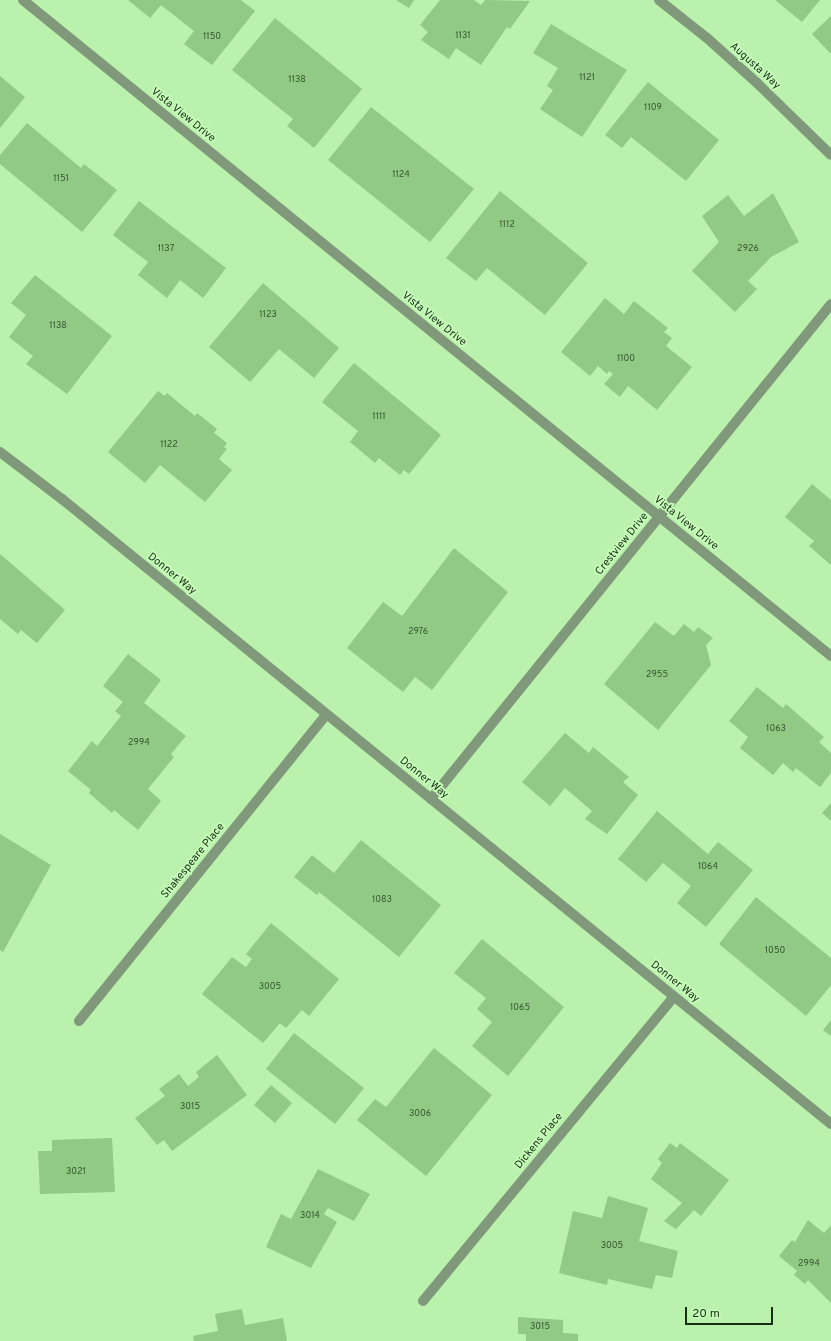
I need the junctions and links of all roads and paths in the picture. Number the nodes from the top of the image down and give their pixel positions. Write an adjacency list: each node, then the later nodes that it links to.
1 (23, 0): 6 (street, Vista View Drive)
2 (658, 0): 3 (street, Augusta Way)
3 (831, 155)
4 (831, 304): 6 (street, Crestview Drive)
5 (0, 452): 8 (street, Donner Way)
6 (659, 517): 7 (street, Vista View Drive); 9 (street, Crestview Drive)
7 (831, 656)
8 (326, 715): 9 (street, Donner Way); 11 (street, Shakespeare Place)
9 (431, 799): 10 (street, Donner Way)
10 (674, 997): 12 (street, Donner Way); 13 (street, Dickens Place)
11 (79, 1021)
12 (831, 1124)
13 (424, 1301)

